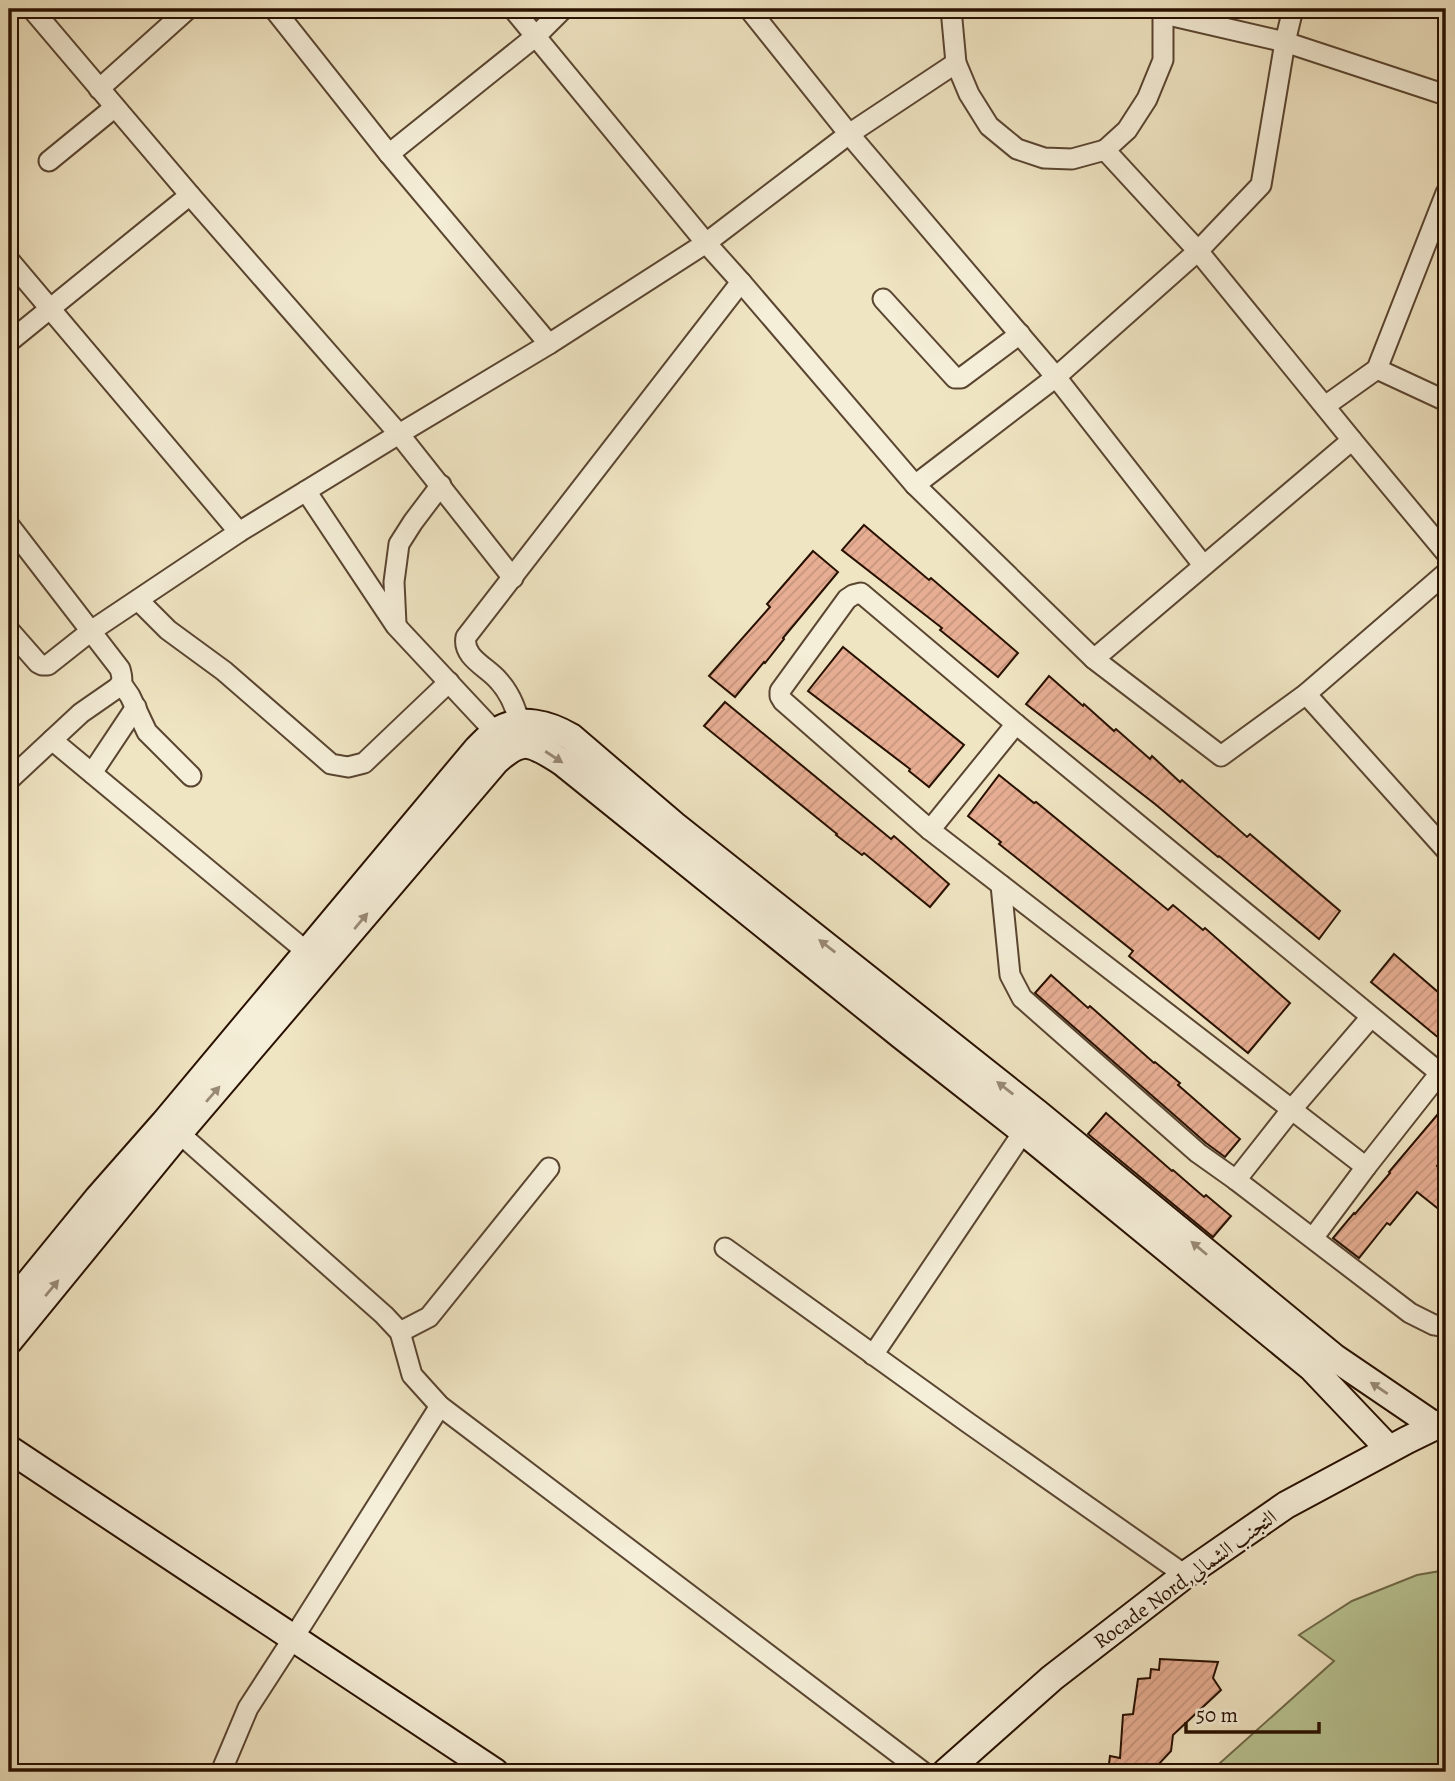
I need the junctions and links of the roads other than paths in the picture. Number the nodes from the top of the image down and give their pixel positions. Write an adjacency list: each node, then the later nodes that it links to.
1 (32, 9): 13 (street)
2 (188, 9): 13 (street)
3 (274, 9): 18 (street)
4 (513, 9): 10 (street)
5 (564, 9): 10 (street)
6 (749, 9): 16 (street)
7 (951, 9): 12 (street)
8 (1293, 9): 11 (street)
9 (1163, 12): 11 (street); 17 (street)
10 (536, 36): 18 (street); 23 (street)
11 (1285, 42): 14 (street); 24 (street)
12 (956, 63): 16 (street); 17 (street)
13 (99, 89): 15 (street)
14 (1446, 94)
15 (115, 107): 19 (street); 21 (street)
16 (849, 134): 23 (street); 29 (street)
17 (1105, 150): 24 (street)
18 (389, 155): 31 (street)
19 (49, 161)
20 (1446, 193): 22 (street)
21 (190, 195): 28 (street); 36 (street)
22 (1440, 227): 32 (street)
23 (706, 243): 26 (street); 31 (street)
24 (1198, 251): 33 (street); 35 (street)
25 (9, 260): 28 (street)
26 (741, 282): 39 (street); 46 (street)
27 (883, 299): 29 (street)
28 (50, 309): 30 (street); 42 (street)
29 (1020, 334): 33 (street)
30 (9, 342)
31 (549, 344): 36 (street)
32 (1377, 369): 34 (street); 35 (street)
33 (1056, 377): 39 (street); 44 (street)
34 (1446, 401)
35 (1325, 407): 37 (street)
36 (399, 434): 38 (street); 40 (street)
37 (1352, 440): 43 (street); 44 (street)
38 (441, 485): 46 (street); 48 (street)
39 (915, 485): 51 (street)
40 (306, 491): 42 (street); 48 (street)
41 (9, 525): 49 (street)
42 (239, 532): 47 (street)
43 (1446, 553)
44 (1203, 565): 51 (street)
45 (1446, 573): 54 (street)
46 (513, 578): 58 (street)
47 (138, 600): 49 (street); 52 (street)
48 (396, 626): 52 (street)
49 (91, 631): 50 (street); 53 (street)
50 (10, 634)
51 (1094, 659): 54 (street)
52 (449, 682): 57 (street)
53 (121, 683): 55 (street); 59 (street)
54 (1306, 694): 64 (street)
55 (136, 707): 60 (street); 61 (street)
56 (1016, 724): 63 (street); 63 (street); 67 (street)
57 (495, 732): 58 (street); 66 (street)
58 (521, 734): 66 (street, one-way to 58); 70 (street)
59 (52, 740): 60 (street); 62 (street)
60 (92, 773): 66 (street)
61 (191, 775)
62 (9, 780)
63 (930, 830): 65 (street)
64 (1446, 850)
65 (1001, 885): 69 (street); 74 (street)
66 (308, 962): 71 (street)
67 (1371, 1017): 68 (street); 69 (street)
68 (1443, 1075): 72 (street)
69 (1292, 1109): 72 (street); 74 (street)
70 (1030, 1122): 81 (street); 83 (street, one-way to 70); 85 (street)
71 (172, 1128): 77 (street); 79 (street); 80 (street, one-way to 71)
72 (1366, 1167): 75 (street)
73 (549, 1168): 79 (street)
74 (1236, 1180): 75 (street)
75 (1313, 1238): 78 (street)
76 (725, 1248): 81 (street)
77 (9, 1307)
78 (1446, 1327)
79 (400, 1332): 82 (street)
80 (9, 1341)
81 (873, 1356): 86 (street)
82 (440, 1406): 87 (street); 90 (street)
83 (1441, 1423): 85 (street, Rocade Nord,التجنب الشمالي)
84 (9, 1449): 87 (street)
85 (1389, 1449): 86 (street, Rocade Nord,التجنب الشمالي)
86 (1185, 1575): 91 (street, Rocade Nord,التجنب الشمالي)
87 (295, 1637): 88 (street); 89 (street)
88 (221, 1772)
89 (495, 1772)
90 (923, 1772)
91 (946, 1772)

